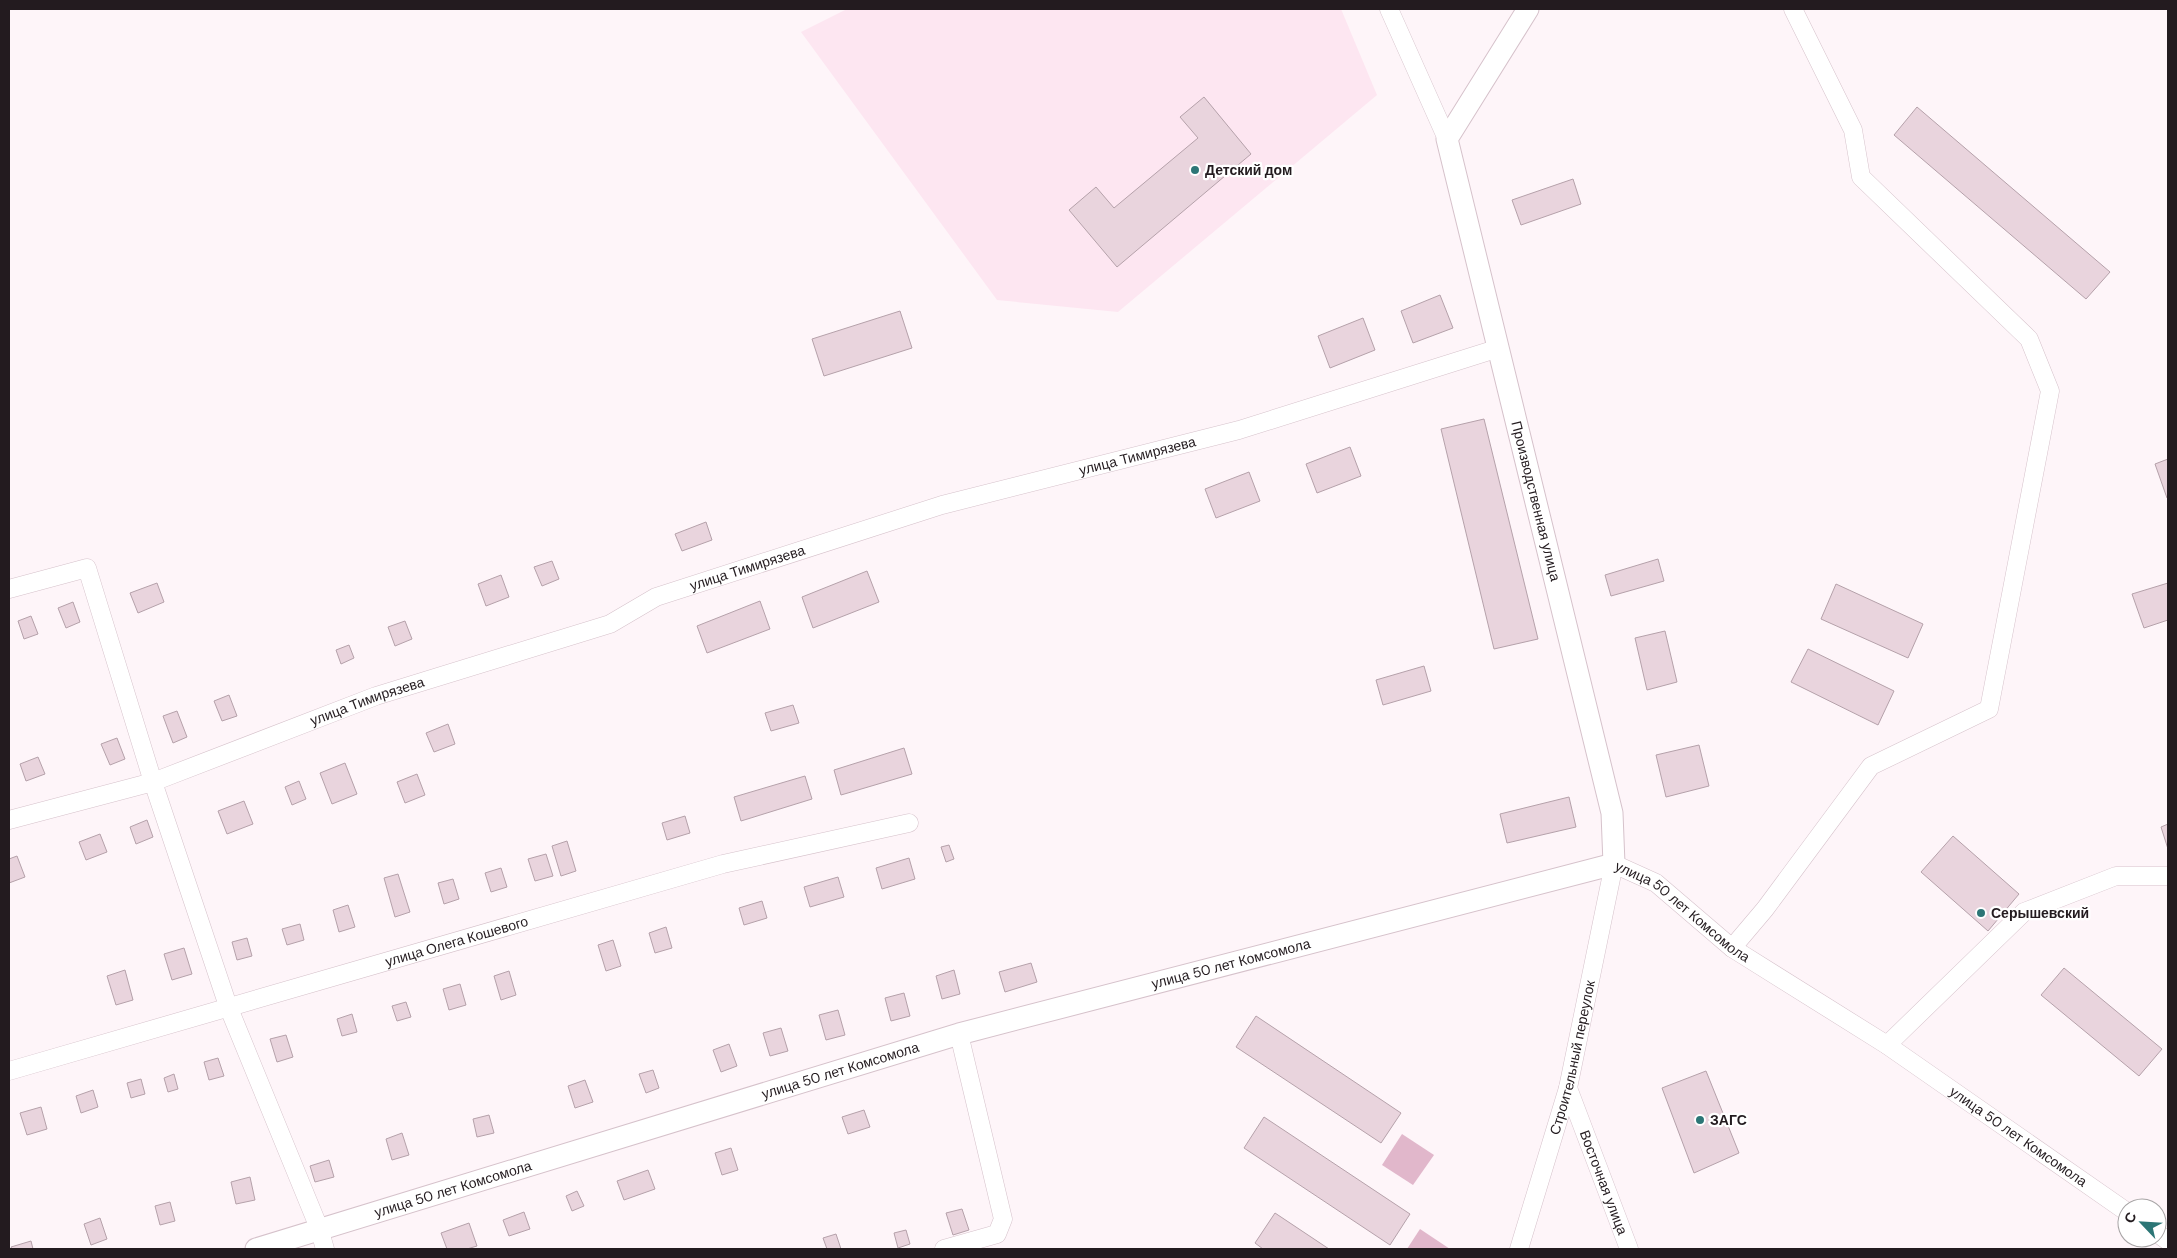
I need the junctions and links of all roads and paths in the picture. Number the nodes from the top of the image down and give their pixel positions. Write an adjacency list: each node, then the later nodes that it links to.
1 (1389, 9): 4 (street, Производственная улица)
2 (1528, 9): 4 (street)
3 (1793, 9): 12 (street)
4 (1447, 139): 5 (street, Производственная улица)
5 (1499, 348): 7 (street, улица Тимирязева); 10 (street, Производственная улица)
6 (9, 589): 7 (street)
7 (153, 782): 8 (street, улица Тимирязева); 13 (street)
8 (9, 820)
9 (909, 823): 13 (street, улица Олега Кошевого)
10 (1614, 864): 12 (street, улица 50 лет Комсомола); 14 (street, улица 50 лет Комсомола); 17 (street, Строительный переулок)
11 (2168, 876): 15 (street)
12 (1732, 948): 15 (street, улица 50 лет Комсомола)
13 (228, 1006): 16 (street, улица Олега Кошевого); 19 (street)
14 (959, 1034): 19 (street, улица 50 лет Комсомола); 22 (street)
15 (1887, 1045): 18 (street, улица 50 лет Комсомола)
16 (9, 1071)
17 (1568, 1088): 23 (street, Строительный переулок); 24 (street, Восточная улица)
18 (2117, 1205)
19 (319, 1228): 20 (street, улица 50 лет Комсомола); 21 (street)
20 (256, 1249)
21 (325, 1249)
22 (944, 1249)
23 (1519, 1249)
24 (1629, 1249)

